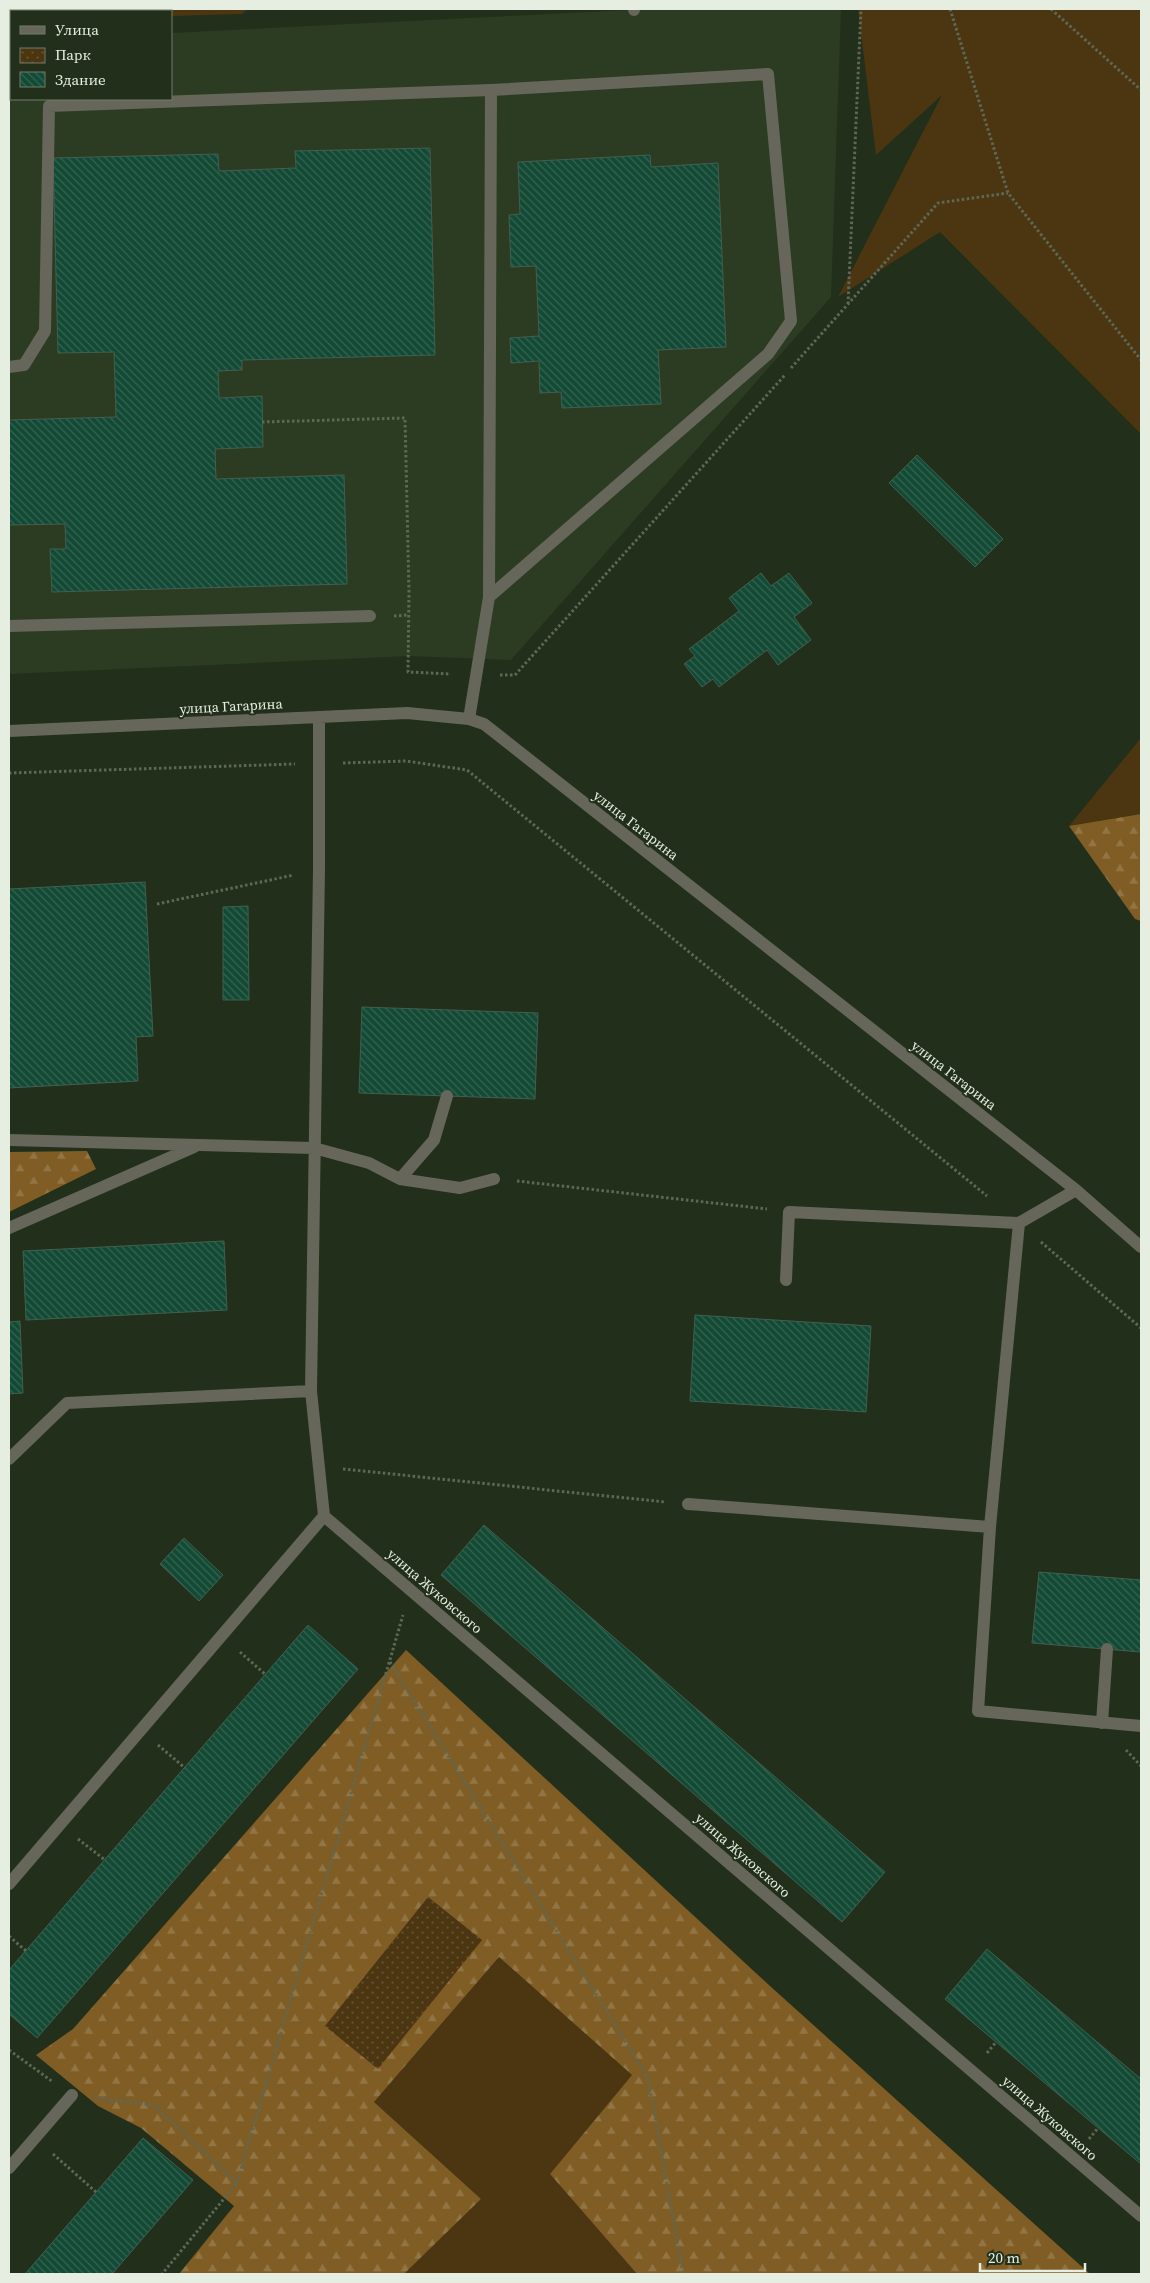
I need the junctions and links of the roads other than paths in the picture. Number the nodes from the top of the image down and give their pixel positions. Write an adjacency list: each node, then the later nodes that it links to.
1 (491, 90): 2 (street); 3 (street); 3 (street)
2 (9, 367)
3 (489, 598): 7 (street)
4 (370, 616): 5 (street)
5 (9, 626)
6 (319, 717): 7 (street, улица Гагарина); 8 (street, улица Гагарина); 12 (street)
7 (469, 719): 15 (street, улица Гагарина)
8 (9, 731)
9 (447, 1096): 13 (street)
10 (9, 1140): 11 (street)
11 (199, 1145): 12 (street); 17 (street)
12 (314, 1148): 13 (street); 20 (street)
13 (400, 1179): 14 (street)
14 (494, 1179)
15 (1076, 1190): 16 (street); 18 (street, улица Гагарина)
16 (1019, 1222): 19 (street); 24 (street)
17 (9, 1228)
18 (1141, 1247)
19 (786, 1280)
20 (311, 1391): 21 (street); 23 (street)
21 (9, 1459)
22 (688, 1504): 24 (street)
23 (324, 1516): 28 (street); 31 (street, улица Жуковского)
24 (990, 1527): 26 (street)
25 (1107, 1649): 26 (street)
26 (1102, 1723): 27 (street)
27 (1141, 1726)
28 (9, 1884)
29 (72, 2095): 30 (street)
30 (9, 2168)
31 (1141, 2216)

